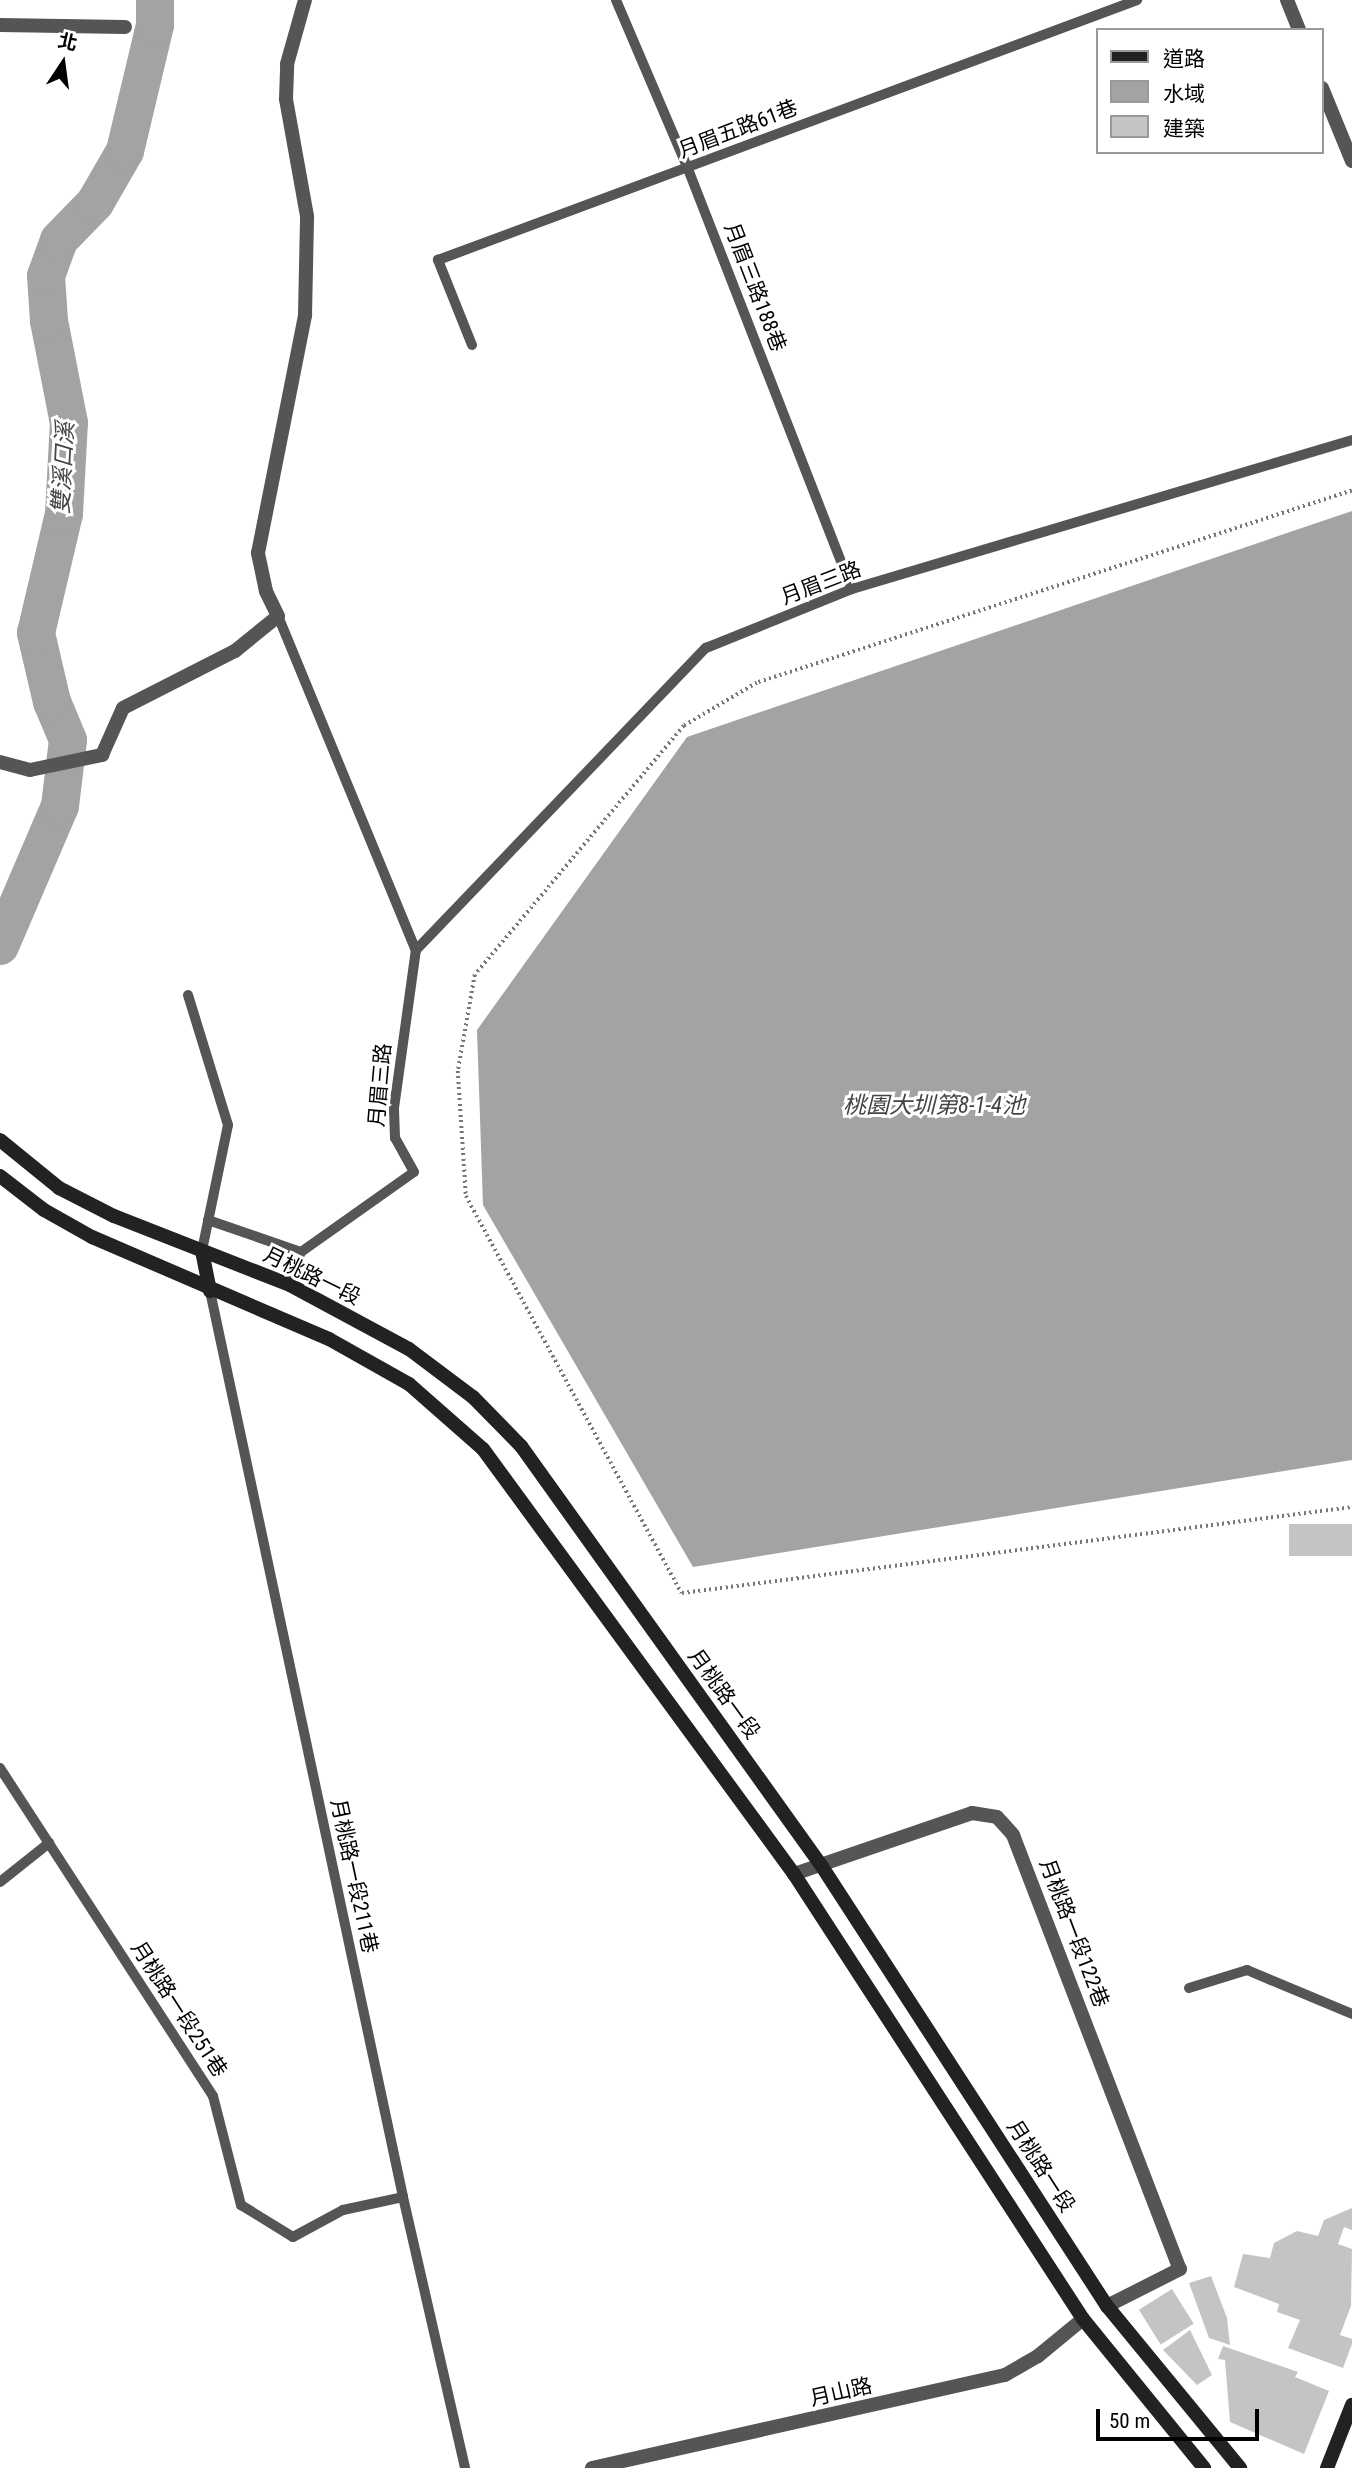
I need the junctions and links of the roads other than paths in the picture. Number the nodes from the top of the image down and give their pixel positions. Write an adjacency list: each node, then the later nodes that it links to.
1 (305, 0): 14 (street)
2 (616, 0): 10 (lane, 月眉三路188巷)
3 (1137, 0): 10 (lane, 月眉五路61巷)
4 (1287, 0): 7 (street)
5 (0, 25): 6 (street)
6 (125, 27)
7 (1298, 28)
8 (1324, 93): 9 (street)
9 (1352, 161)
10 (688, 169): 11 (lane, 月眉五路61巷); 13 (lane, 月眉三路188巷)
11 (472, 345)
12 (1352, 440): 13 (lane, 月眉三路)
13 (852, 589): 16 (lane, 月眉三路)
14 (278, 616): 15 (street); 16 (lane)
15 (0, 762)
16 (416, 950): 22 (lane, 月眉三路)
17 (188, 995): 20 (lane)
18 (0, 1140): 21 (street, 月桃路一段)
19 (0, 1176): 24 (street)
20 (208, 1220): 21 (lane); 22 (lane)
21 (202, 1251): 23 (street, 月桃路一段); 24 (street)
22 (301, 1252): 23 (lane)
23 (290, 1285): 27 (street, 月桃路一段)
24 (211, 1291): 28 (street); 32 (lane, 月桃路一段211巷)
25 (0, 1768): 26 (lane, 月桃路一段251巷)
26 (49, 1843): 29 (lane); 32 (lane, 月桃路一段251巷)
27 (821, 1865): 28 (street, 月桃路一段122巷); 33 (street, 月桃路一段); 33 (street, 月桃路一段122巷)
28 (794, 1874): 34 (street)
29 (0, 1881)
30 (1189, 1988): 31 (lane)
31 (1352, 2014)
32 (403, 2196): 36 (lane, 月桃路一段211巷)
33 (1107, 2306): 34 (street); 39 (street, 月桃路一段)
34 (1083, 2319): 37 (street, 月山路); 38 (street)
35 (1352, 2404): 40 (street)
36 (466, 2468)
37 (592, 2468)
38 (1204, 2468)
39 (1240, 2468)
40 (1327, 2468)

